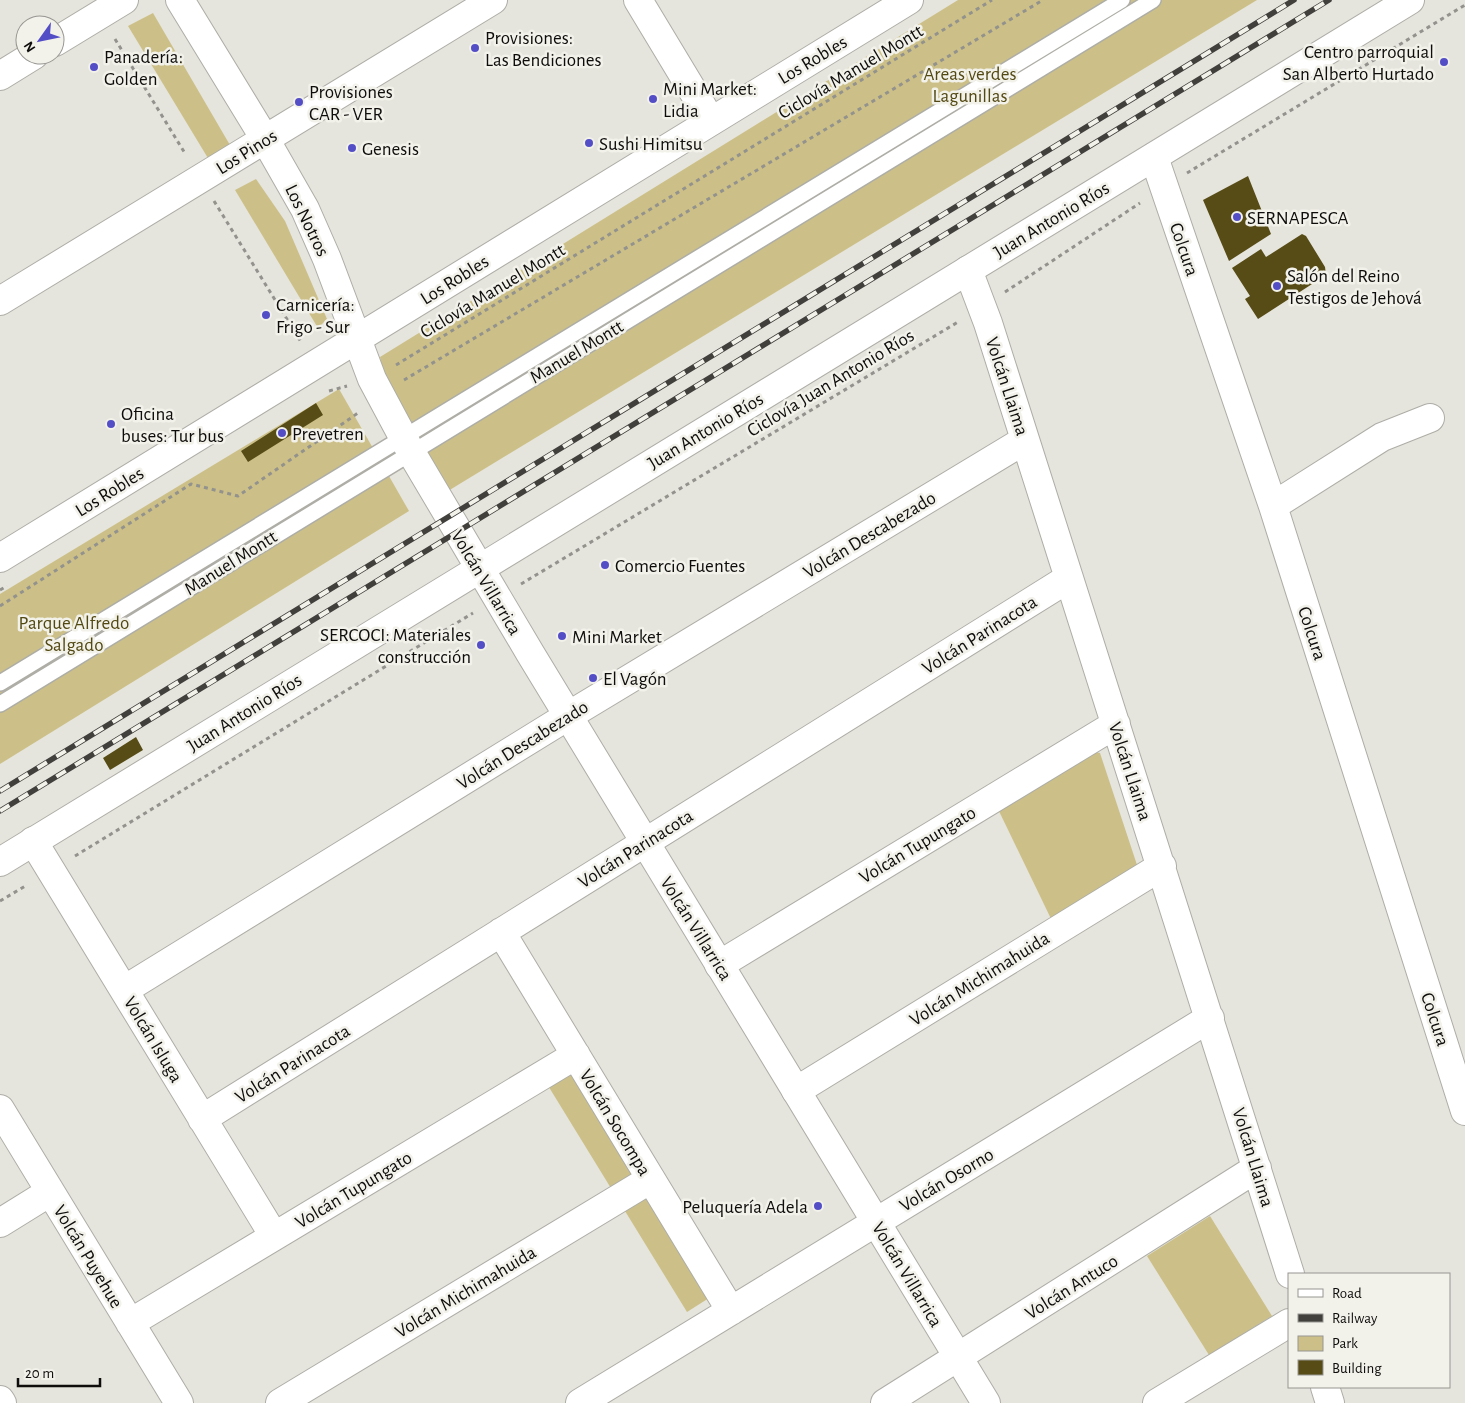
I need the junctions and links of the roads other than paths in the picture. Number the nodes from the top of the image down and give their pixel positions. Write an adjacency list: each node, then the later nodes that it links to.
1 (124, 0): 9 (street)
2 (180, 0): 13 (street, Los Notros)
3 (493, 0): 13 (street, Los Pinos)
4 (638, 0): 12 (street)
5 (909, 0): 12 (street, Los Robles)
6 (1122, 0): 20 (lane, Manuel Montt)
7 (1153, 0): 20 (lane, Manuel Montt)
8 (1410, 0): 14 (street, Juan Antonio Ríos)
9 (65, 36)
10 (18, 65): 11 (street)
11 (0, 76)
12 (711, 120): 17 (street, Los Robles)
13 (265, 139): 16 (street, Los Pinos); 17 (street, Los Notros)
14 (1154, 157): 15 (street, Juan Antonio Ríos); 21 (street, Colcura)
15 (968, 270): 19 (street, Volcán Llaima); 23 (street, Juan Antonio Ríos)
16 (0, 302)
17 (356, 340): 20 (street, Los Notros); 22 (street, Los Robles)
18 (1430, 418): 21 (street)
19 (1025, 440): 24 (street, Volcán Llaima); 27 (street, Volcán Descabezado)
20 (407, 445): 23 (street, Volcán Villarrica); 25 (lane, Manuel Montt); 26 (lane, Manuel Montt)
21 (1273, 506): 40 (street, Colcura)
22 (0, 558)
23 (479, 568): 27 (street, Volcán Villarrica); 29 (street, Juan Antonio Ríos)
24 (1069, 578): 28 (street, Volcán Llaima); 30 (street, Volcán Parinacota)
25 (0, 683)
26 (0, 704)
27 (568, 716): 30 (street, Volcán Villarrica); 35 (street, Volcán Descabezado)
28 (1116, 724): 32 (street, Volcán Llaima); 34 (street, Volcán Tupungato)
29 (33, 841): 31 (street, Juan Antonio Ríos); 35 (street, Volcán Isluga)
30 (644, 842): 33 (street, Volcán Parinacota); 34 (street, Volcán Villarrica)
31 (0, 862)
32 (1162, 866): 36 (street, Volcán Llaima); 38 (street, Volcán Michimahuida)
33 (501, 932): 37 (street, Volcán Socompa); 41 (street, Volcán Parinacota)
34 (719, 965): 38 (street, Volcán Villarrica)
35 (124, 990): 41 (street, Volcán Isluga)
36 (1210, 1018): 42 (street, Volcán Llaima); 45 (street, Volcán Osorno)
37 (576, 1055): 43 (street, Volcán Socompa); 47 (street, Volcán Tupungato)
38 (796, 1091): 45 (street, Volcán Villarrica)
39 (0, 1109): 44 (street, Volcán Puyehue)
40 (1465, 1112)
41 (202, 1119): 47 (street, Volcán Isluga)
42 (1257, 1168): 48 (street, Volcán Llaima); 52 (street, Volcán Antuco)
43 (651, 1179): 49 (street, Volcán Socompa); 55 (street, Volcán Michimahuida)
44 (50, 1192): 46 (street); 50 (street, Volcán Puyehue)
45 (876, 1222): 49 (street, Volcán Osorno); 52 (street, Volcán Villarrica)
46 (0, 1223)
47 (274, 1236): 50 (street, Volcán Tupungato)
48 (1290, 1273)
49 (731, 1311): 56 (street, Volcán Osorno)
50 (130, 1323): 54 (street, Volcán Puyehue)
51 (1288, 1324): 59 (street)
52 (958, 1357): 57 (street, Volcán Antuco); 58 (street, Volcán Villarrica)
53 (1325, 1388): 60 (street)
54 (179, 1403)
55 (280, 1403)
56 (580, 1403)
57 (885, 1403)
58 (986, 1403)
59 (1157, 1403)
60 (1330, 1403)

